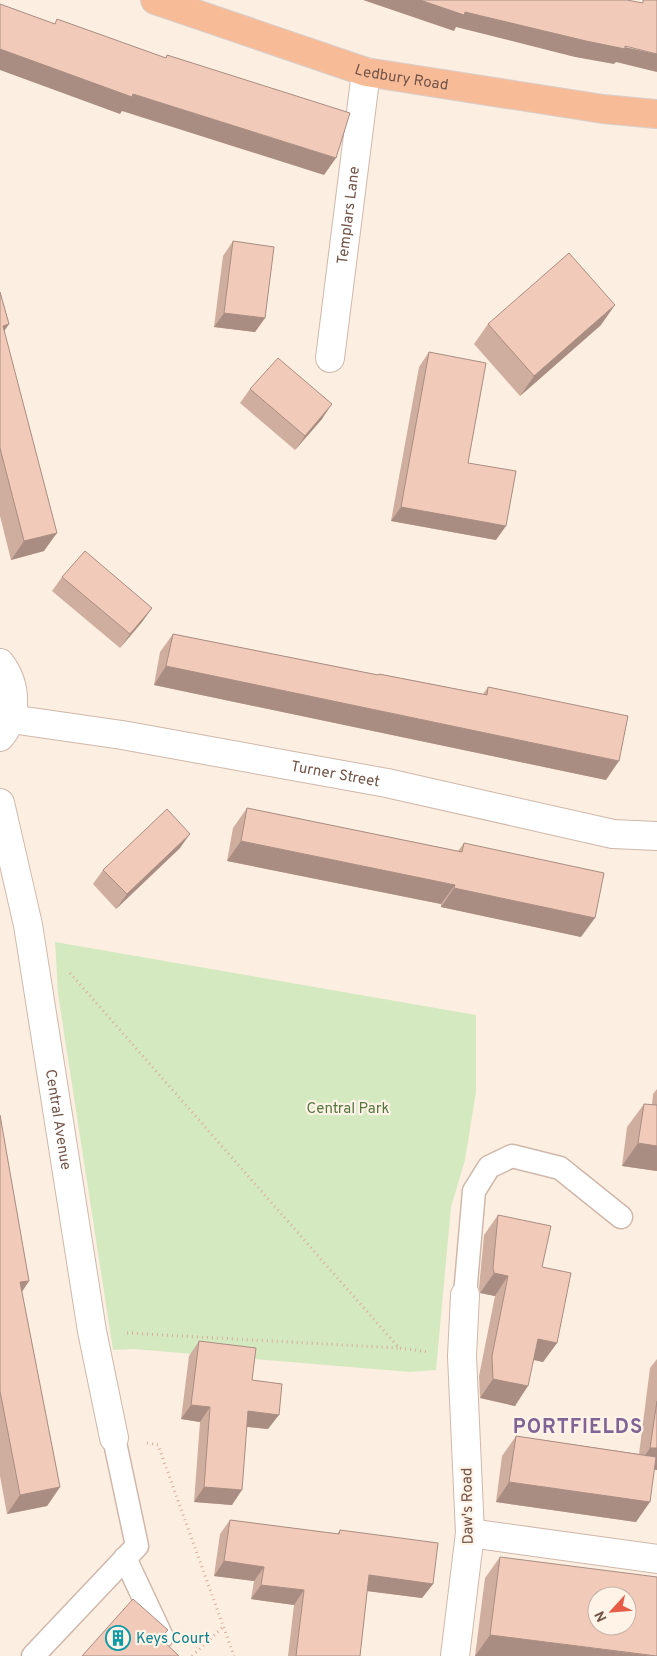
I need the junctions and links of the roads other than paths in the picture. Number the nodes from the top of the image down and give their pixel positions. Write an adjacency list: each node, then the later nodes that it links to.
1 (155, 0): 2 (highway, Ledbury Road)
2 (366, 72): 3 (highway, Ledbury Road); 4 (street, Templars Lane)
3 (657, 114)
4 (330, 358)
5 (0, 663): 6 (street)
6 (5, 728): 8 (street, Turner Street)
7 (0, 803): 11 (street, Central Avenue)
8 (657, 836)
9 (621, 1217): 10 (lane)
10 (465, 1295): 12 (street, Daw's Road)
11 (114, 1438): 13 (lane)
12 (470, 1533): 14 (street); 17 (street, Daw's Road)
13 (125, 1558): 15 (lane); 16 (lane)
14 (657, 1559)
15 (162, 1637)
16 (32, 1656)
17 (455, 1656)

